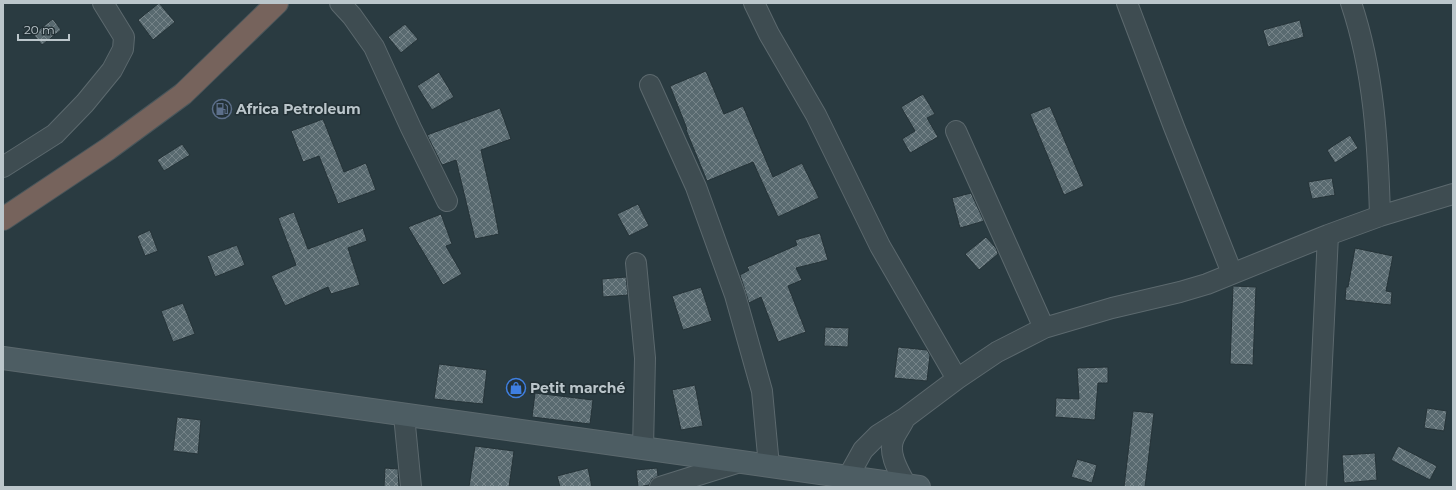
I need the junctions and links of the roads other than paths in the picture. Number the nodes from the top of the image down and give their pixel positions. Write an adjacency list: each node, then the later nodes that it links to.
1 (103, 3): 9 (street)
2 (277, 3): 13 (highway)
3 (340, 3): 11 (street)
4 (754, 3): 19 (street)
5 (1127, 3): 16 (street)
6 (1351, 3): 12 (street)
7 (650, 85): 24 (street)
8 (956, 131): 17 (street)
9 (3, 167)
10 (1453, 194): 12 (street)
11 (447, 201)
12 (1380, 216): 14 (street)
13 (3, 219)
14 (1328, 235): 16 (street); 31 (street)
15 (636, 263): 22 (street)
16 (1232, 273): 17 (street)
17 (1044, 328): 19 (street)
18 (3, 358): 20 (street)
19 (957, 379): 21 (street)
20 (404, 415): 22 (street); 29 (street)
21 (905, 418): 25 (street); 28 (street)
22 (643, 448): 23 (street)
23 (740, 462): 24 (street); 26 (street)
24 (769, 466): 25 (street)
25 (848, 477): 27 (street)
26 (681, 484): 30 (street)
27 (881, 484): 28 (street)
28 (912, 486)
29 (411, 487)
30 (660, 487)
31 (1316, 487)

